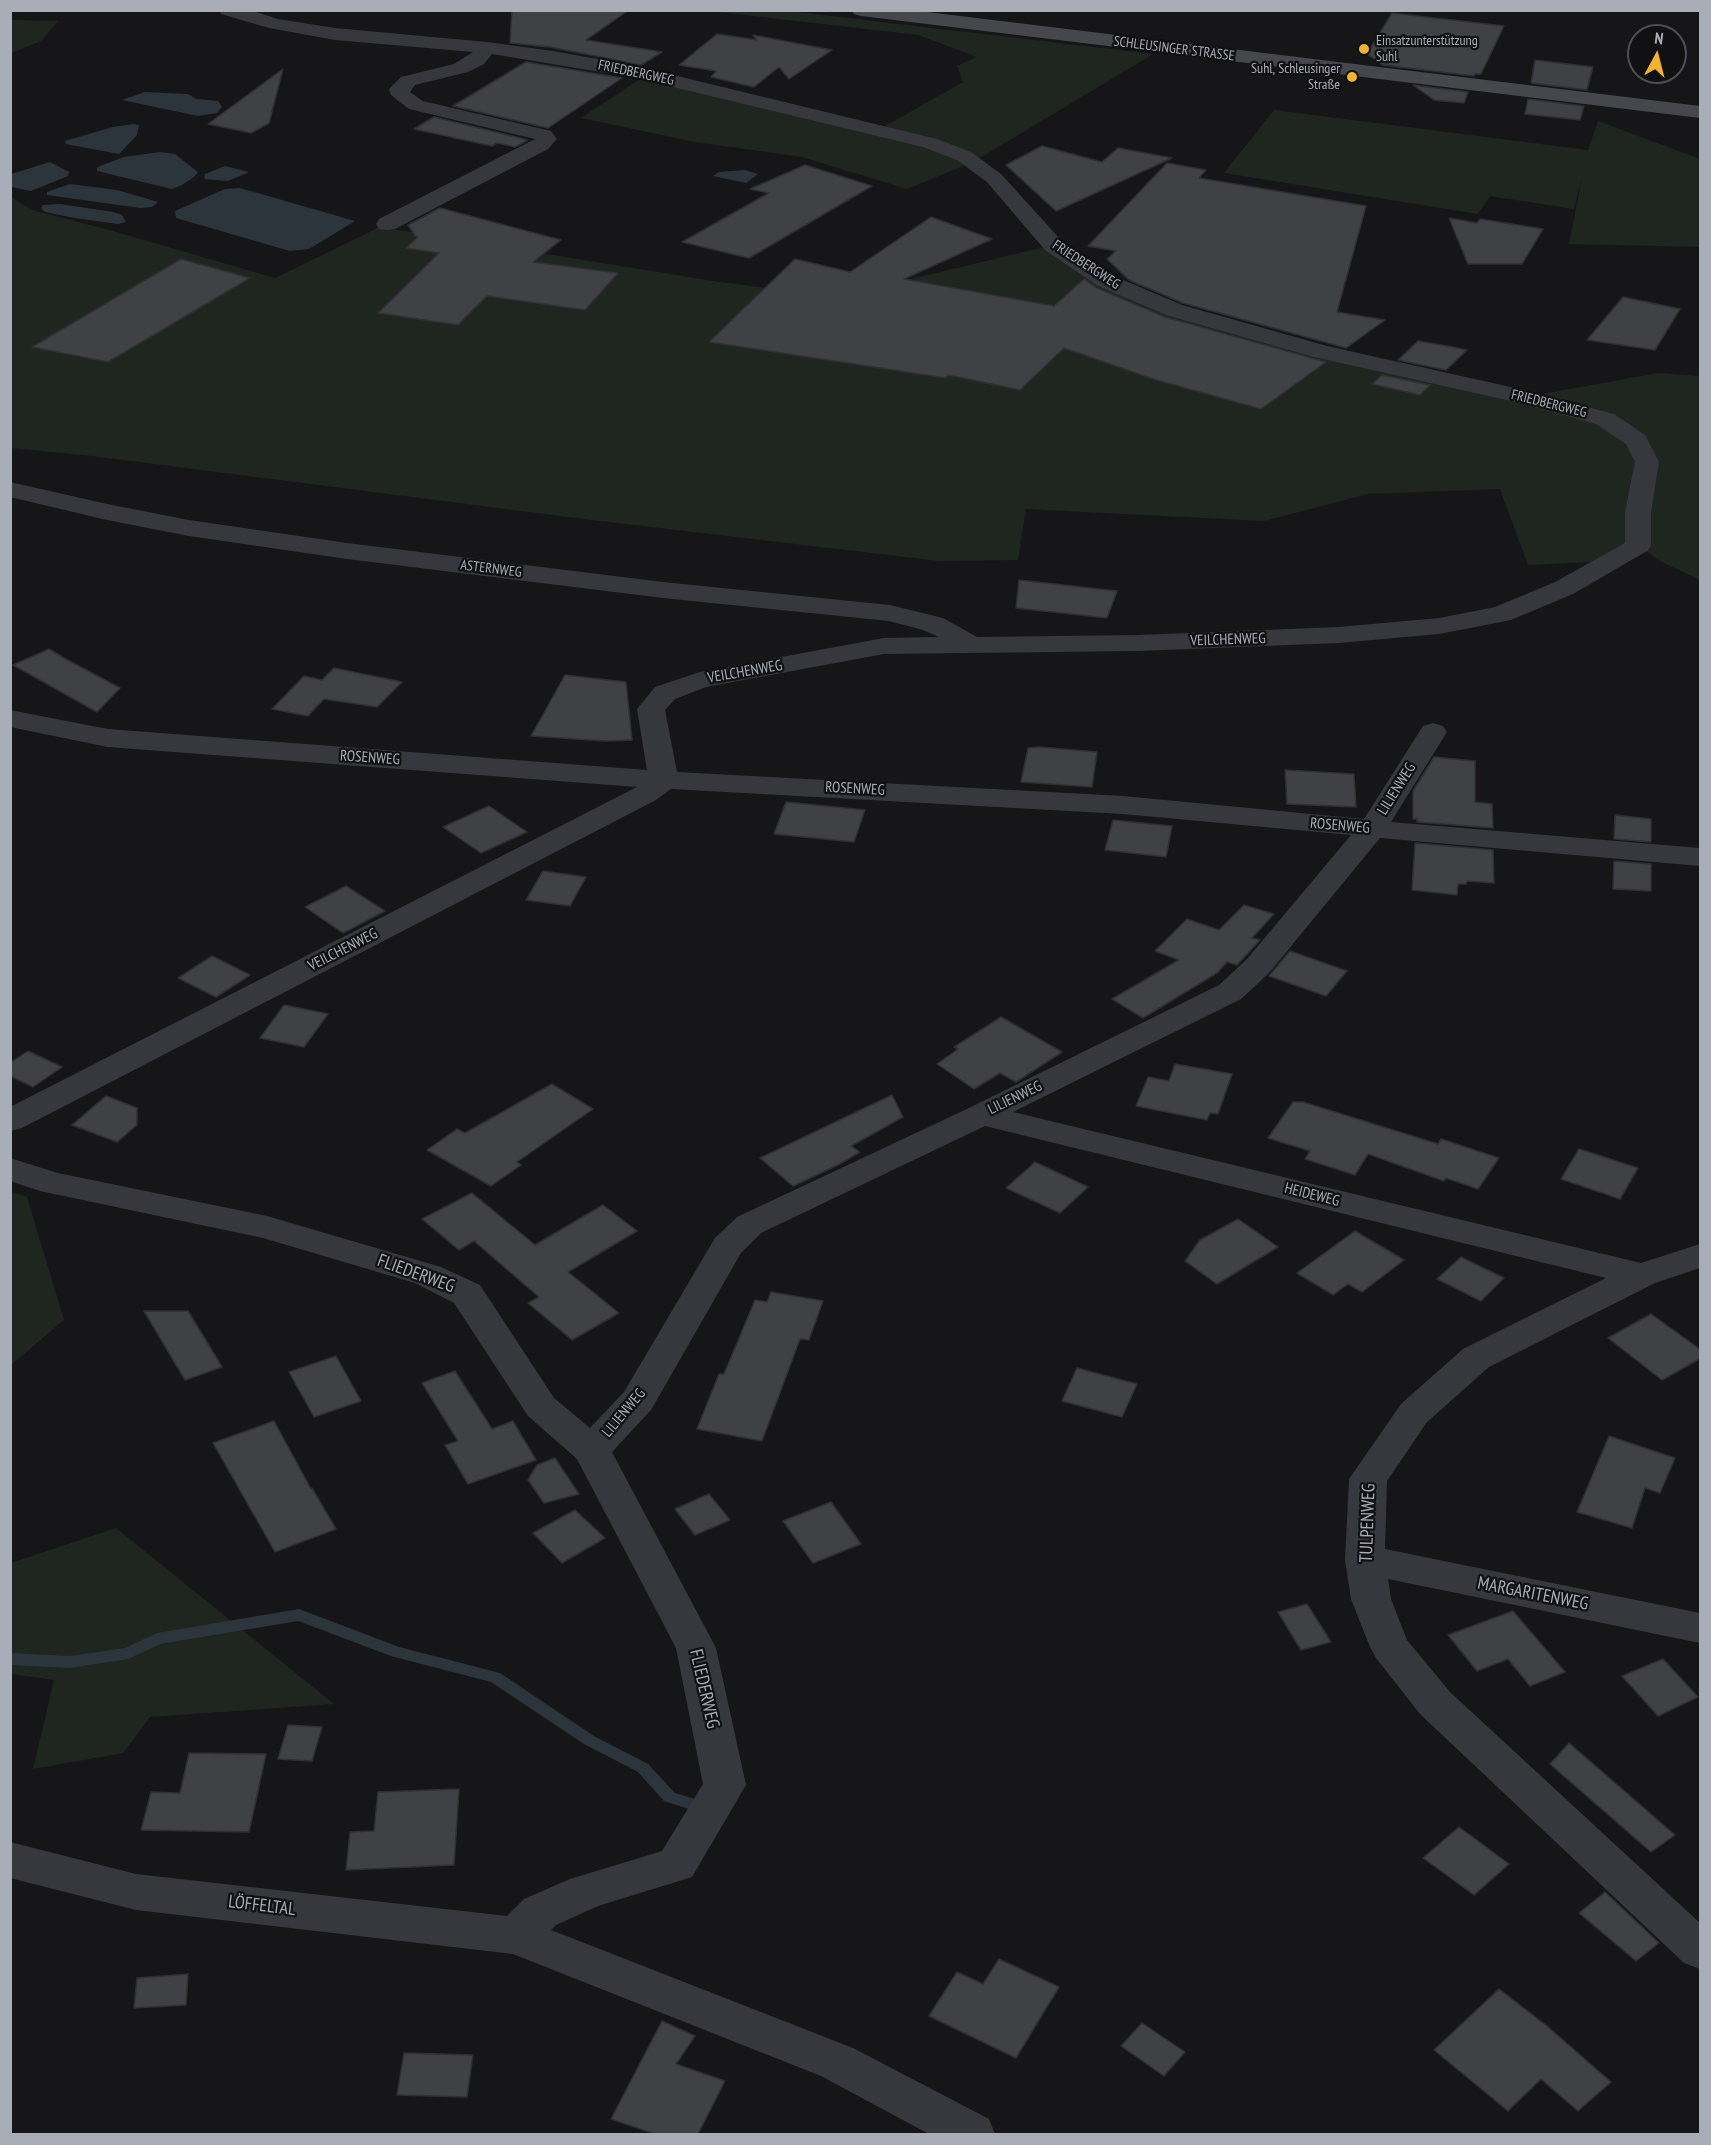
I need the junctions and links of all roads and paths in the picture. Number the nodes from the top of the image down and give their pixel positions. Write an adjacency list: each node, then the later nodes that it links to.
1 (228, 10): 3 (street, FRIEDBERGWEG)
2 (861, 10): 4 (main road, SCHLEUSINGER STRASSE)
3 (487, 48): 5 (street); 7 (street, FRIEDBERGWEG)
4 (1701, 112)
5 (387, 224)
6 (10, 489): 8 (street, ASTERNWEG)
7 (1638, 546): 8 (street, VEILCHENWEG)
8 (970, 644): 11 (street, VEILCHENWEG)
9 (10, 718): 11 (street, ROSENWEG)
10 (1433, 732): 12 (street, LILIENWEG)
11 (664, 780): 12 (street, ROSENWEG); 15 (street, VEILCHENWEG)
12 (1372, 829): 13 (street, ROSENWEG); 14 (street, LILIENWEG)
13 (1701, 856)
14 (981, 1115): 18 (street, HEIDEWEG); 19 (street, LILIENWEG)
15 (10, 1121)
16 (10, 1169): 19 (street, FLIEDERWEG)
17 (1701, 1256): 18 (street, TULPENWEG)
18 (1642, 1275): 20 (street, TULPENWEG)
19 (592, 1450): 23 (street, FLIEDERWEG)
20 (1365, 1560): 21 (street, MARGARITENWEG); 24 (street, TULPENWEG)
21 (1701, 1628)
22 (10, 1860): 23 (street, LÖFFELTAL)
23 (516, 1936): 25 (street)
24 (1701, 1950)
25 (972, 2134)

